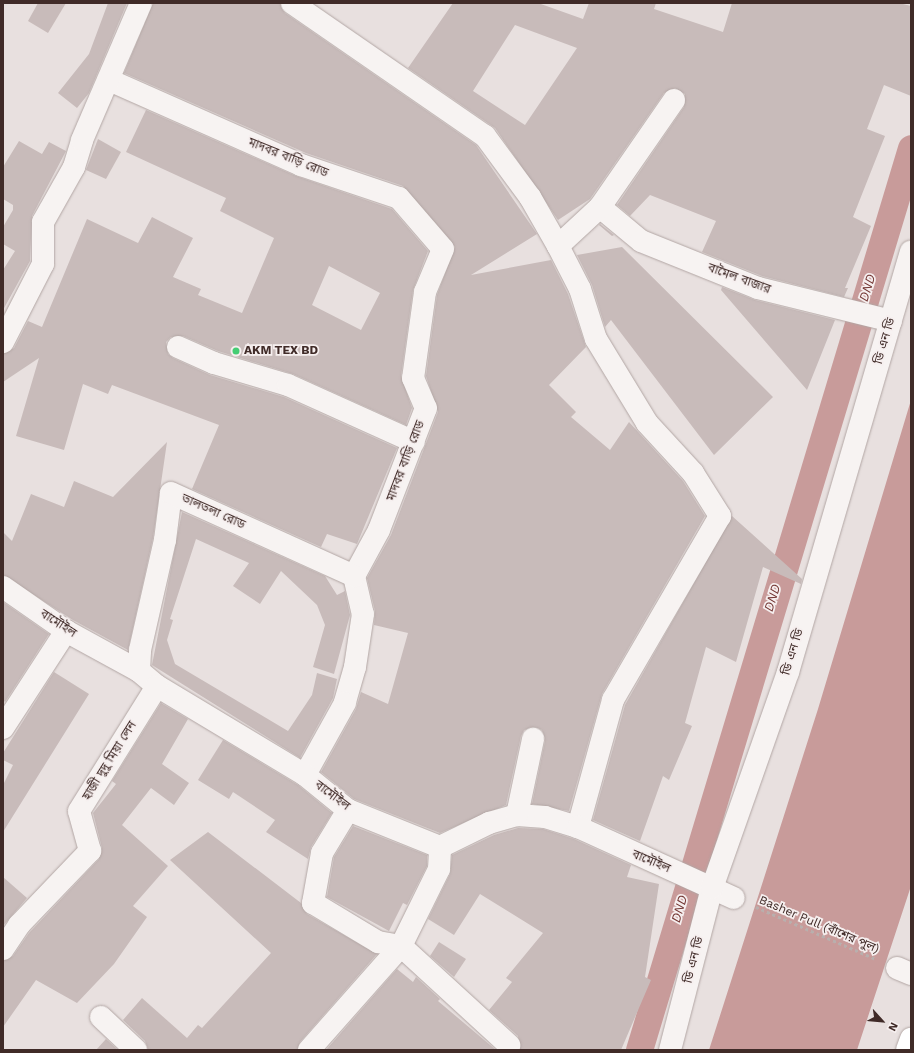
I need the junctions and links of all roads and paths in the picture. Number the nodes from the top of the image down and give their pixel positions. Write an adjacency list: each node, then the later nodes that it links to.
1 (141, 3): 3 (street)
2 (292, 3): 6 (street)
3 (109, 80): 9 (street); 11 (street, মাদবর বাড়ি রোড)
4 (674, 100): 5 (street)
5 (600, 207): 6 (street); 8 (street, বামৈল বাজার)
6 (558, 246): 22 (street)
7 (911, 252): 8 (street, ডি এন ডি)
8 (891, 321): 24 (street, ডি এন ডি)
9 (3, 342)
10 (178, 347): 11 (street)
11 (414, 442): 12 (street, মাদবর বাড়ি রোড)
12 (354, 576): 15 (street, তালতলা রোড); 19 (street)
13 (3, 587): 14 (street, বামৌইল)
14 (66, 631): 15 (street, বামৌইল); 17 (street)
15 (139, 671): 16 (street, বামৌইল)
16 (157, 686): 19 (street, বামৌইল); 27 (street, হাজী দুদু মিয়া লেন)
17 (3, 728)
18 (533, 739): 21 (street)
19 (305, 775): 20 (street, বামৌইল)
20 (348, 810): 23 (street, বামৌইল); 26 (street)
21 (518, 815): 22 (street, বামৌইল); 23 (street, বামৌইল)
22 (578, 827): 24 (street, বামৌইল)
23 (440, 847): 26 (street)
24 (712, 888): 25 (street, বামৌইল); 34 (street, ডি এন ডি)
25 (734, 898): 28 (path, Basher Pull (বাঁশের পুল))
26 (401, 946): 31 (street); 33 (street)
27 (3, 949)
28 (904, 971)
29 (101, 1017): 32 (street)
30 (911, 1039): 35 (main road)
31 (509, 1045)
32 (136, 1050)
33 (309, 1050)
34 (670, 1050)
35 (907, 1050)

